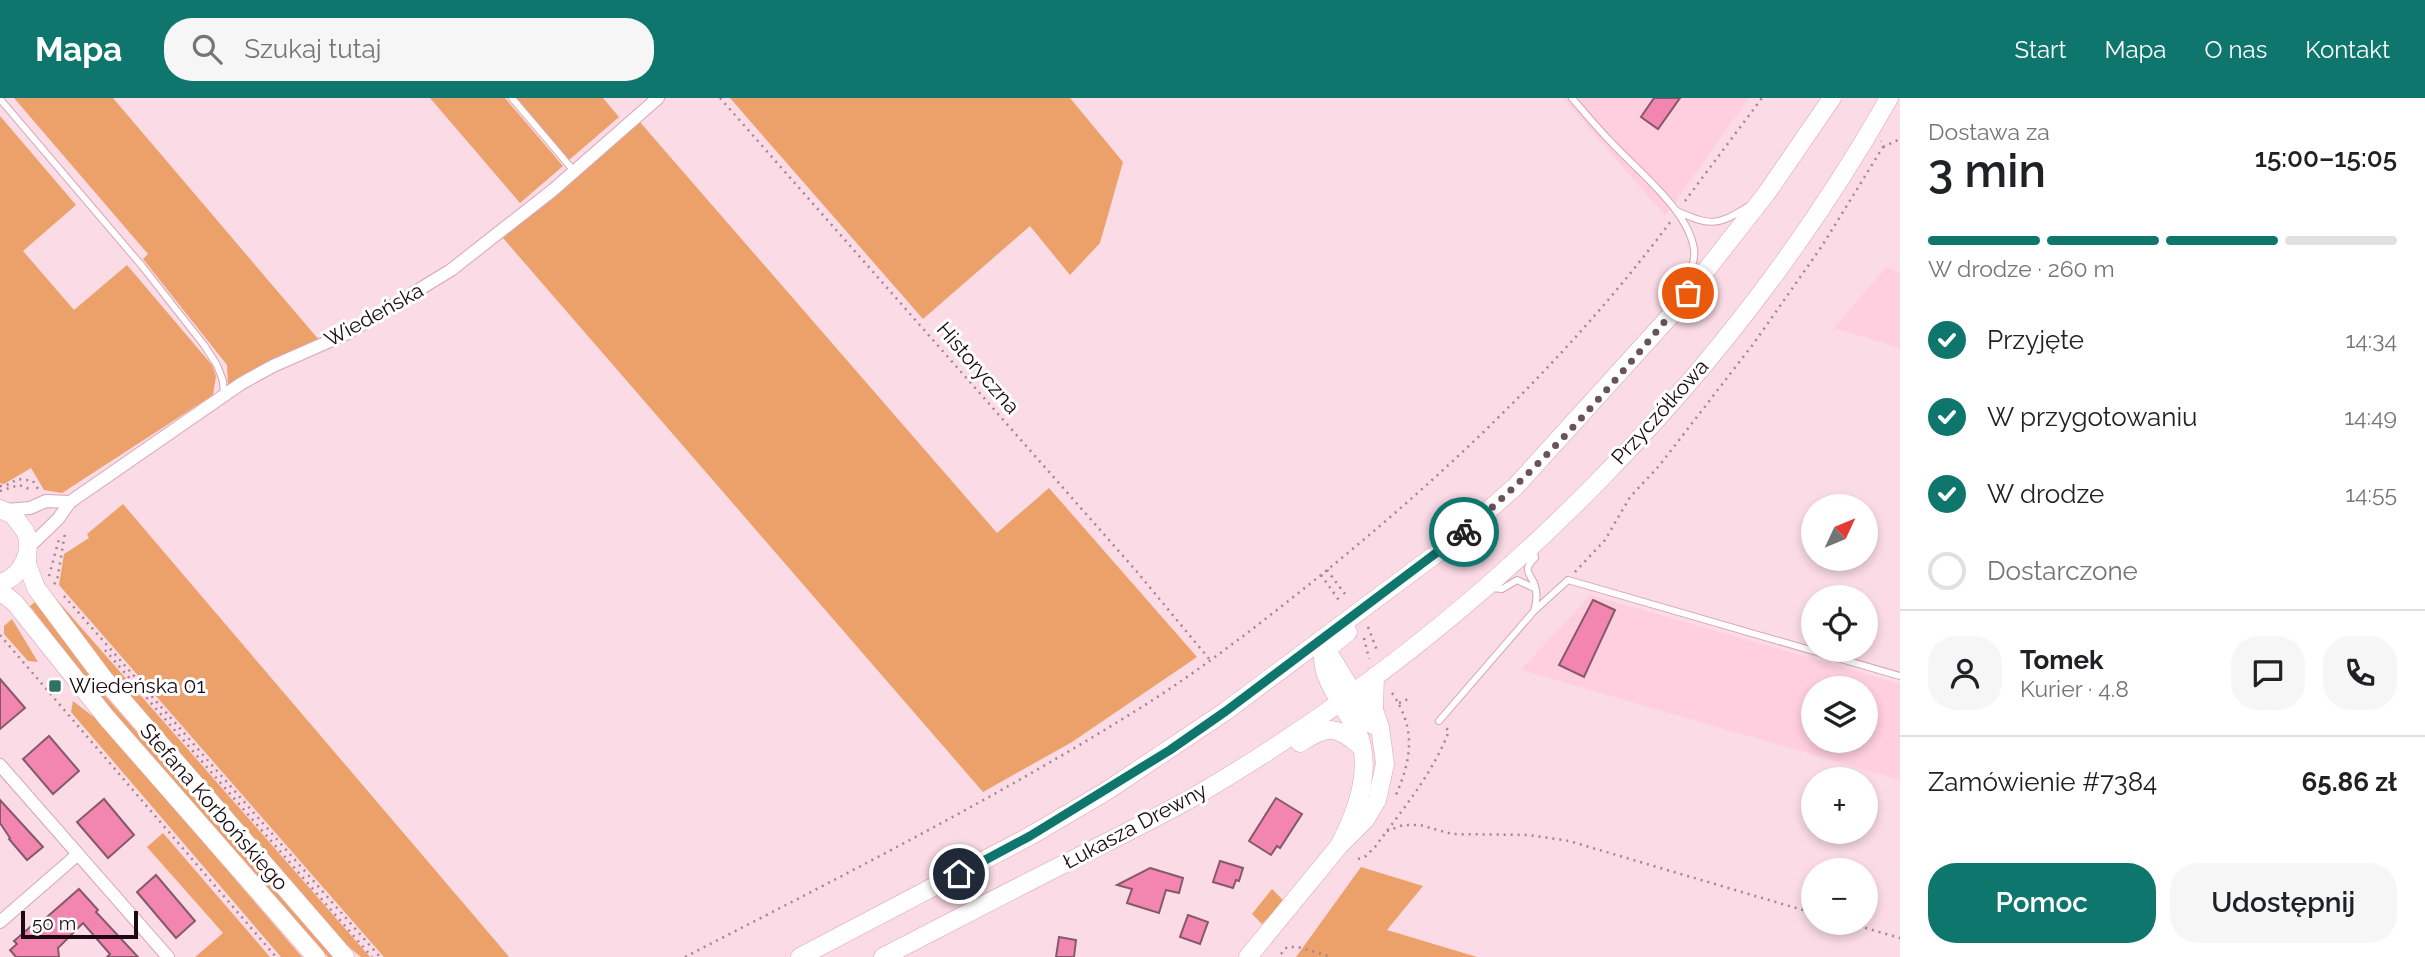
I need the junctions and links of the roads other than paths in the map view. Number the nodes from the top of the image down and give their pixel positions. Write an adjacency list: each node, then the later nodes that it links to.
1 (512, 98): 7 (lane)
2 (658, 98): 7 (street, Wiedeńska)
3 (1572, 98): 9 (lane)
4 (1832, 98): 8 (main road)
5 (1889, 98): 15 (main road, Przyczółkowa)
6 (0, 99): 11 (lane)
7 (575, 171): 11 (street, Wiedeńska)
8 (1766, 194): 9 (lane); 10 (main road)
9 (1677, 212): 10 (lane)
10 (1671, 315): 12 (main road)
11 (225, 397): 13 (street, Wiedeńska)
12 (1516, 486): 22 (main road, Łukasza Drewny); 22 (main road)
13 (70, 502): 14 (street, Wiedeńska); 16 (street, Wiedeńska)
14 (2, 509): 16 (main road, Stefana Korbońskiego)
15 (1533, 544): 18 (main road, Przyczółkowa); 19 (lane)
16 (28, 548): 17 (main road); 36 (main road, Stefana Korbońskiego)
17 (0, 583)
18 (1483, 588): 19 (lane); 23 (main road, Przyczółkowa)
19 (1534, 588): 21 (lane)
20 (0, 591): 35 (main road, Stefana Korbońskiego)
21 (1534, 611): 24 (lane); 26 (lane)
22 (1320, 648): 25 (main road); 37 (main road, Łukasza Drewny)
23 (1373, 669): 25 (main road, Łukasza Drewny); 27 (main road)
24 (1900, 676)
25 (1346, 696): 27 (main road); 28 (main road, Łukasza Drewny); 29 (main road)
26 (1439, 721)
27 (1380, 732): 31 (main road)
28 (1276, 746): 29 (main road); 38 (main road, Łukasza Drewny)
29 (1361, 747): 31 (main road)
30 (0, 765): 32 (street)
31 (1339, 846): 39 (main road)
32 (77, 855): 33 (street); 34 (street)
33 (0, 922)
34 (167, 957)
35 (316, 957)
36 (345, 957)
37 (800, 957)
38 (883, 957)
39 (1248, 957)

